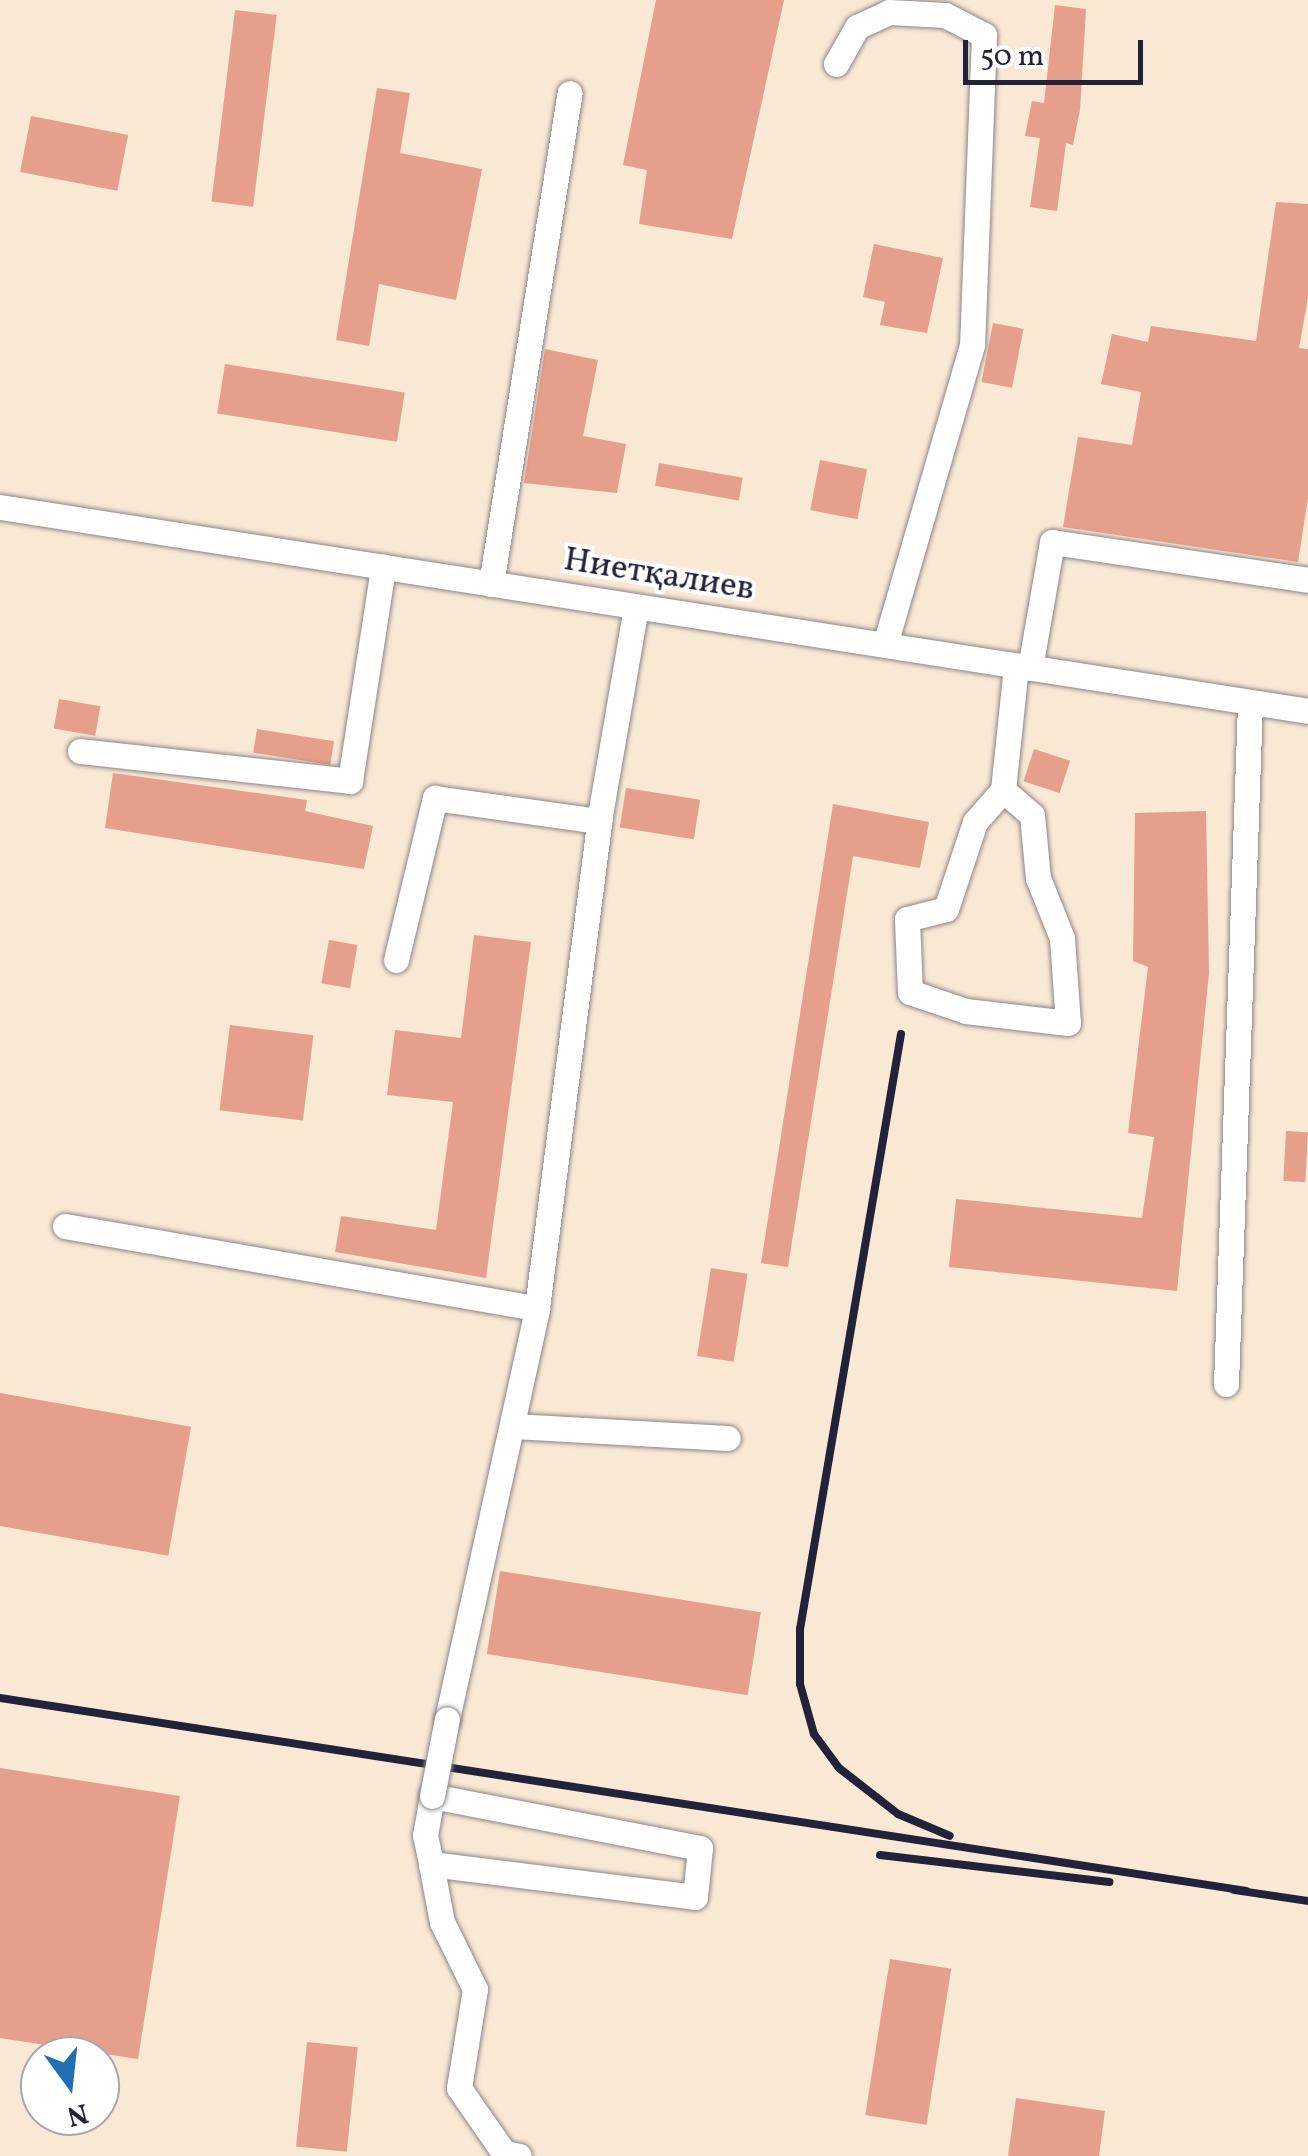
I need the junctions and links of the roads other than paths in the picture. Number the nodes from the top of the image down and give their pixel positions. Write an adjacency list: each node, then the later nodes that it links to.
1 (836, 64): 8 (street)
2 (570, 93): 6 (street)
3 (0, 507): 4 (street, Ниетқалиев)
4 (383, 567): 6 (street, Ниетқалиев); 12 (street)
5 (1308, 580): 9 (street)
6 (491, 584): 7 (street, Ниетқалиев)
7 (636, 607): 8 (street, Ниетқалиев); 14 (street)
8 (885, 646): 9 (street, Ниетқалиев)
9 (1023, 667): 10 (street, Ниетқалиев); 13 (street)
10 (1250, 702): 11 (street, Ниетқалиев); 18 (street)
11 (1308, 712)
12 (80, 751)
13 (1003, 790): 13 (street)
14 (599, 821): 15 (street); 17 (street)
15 (396, 960)
16 (65, 1226): 17 (street)
17 (536, 1308): 19 (street)
18 (1226, 1384)
19 (513, 1426): 20 (street); 21 (street, bridge)
20 (728, 1438)
21 (432, 1796): 22 (street); 22 (street)
22 (431, 1864): 23 (street)
23 (519, 2156)

